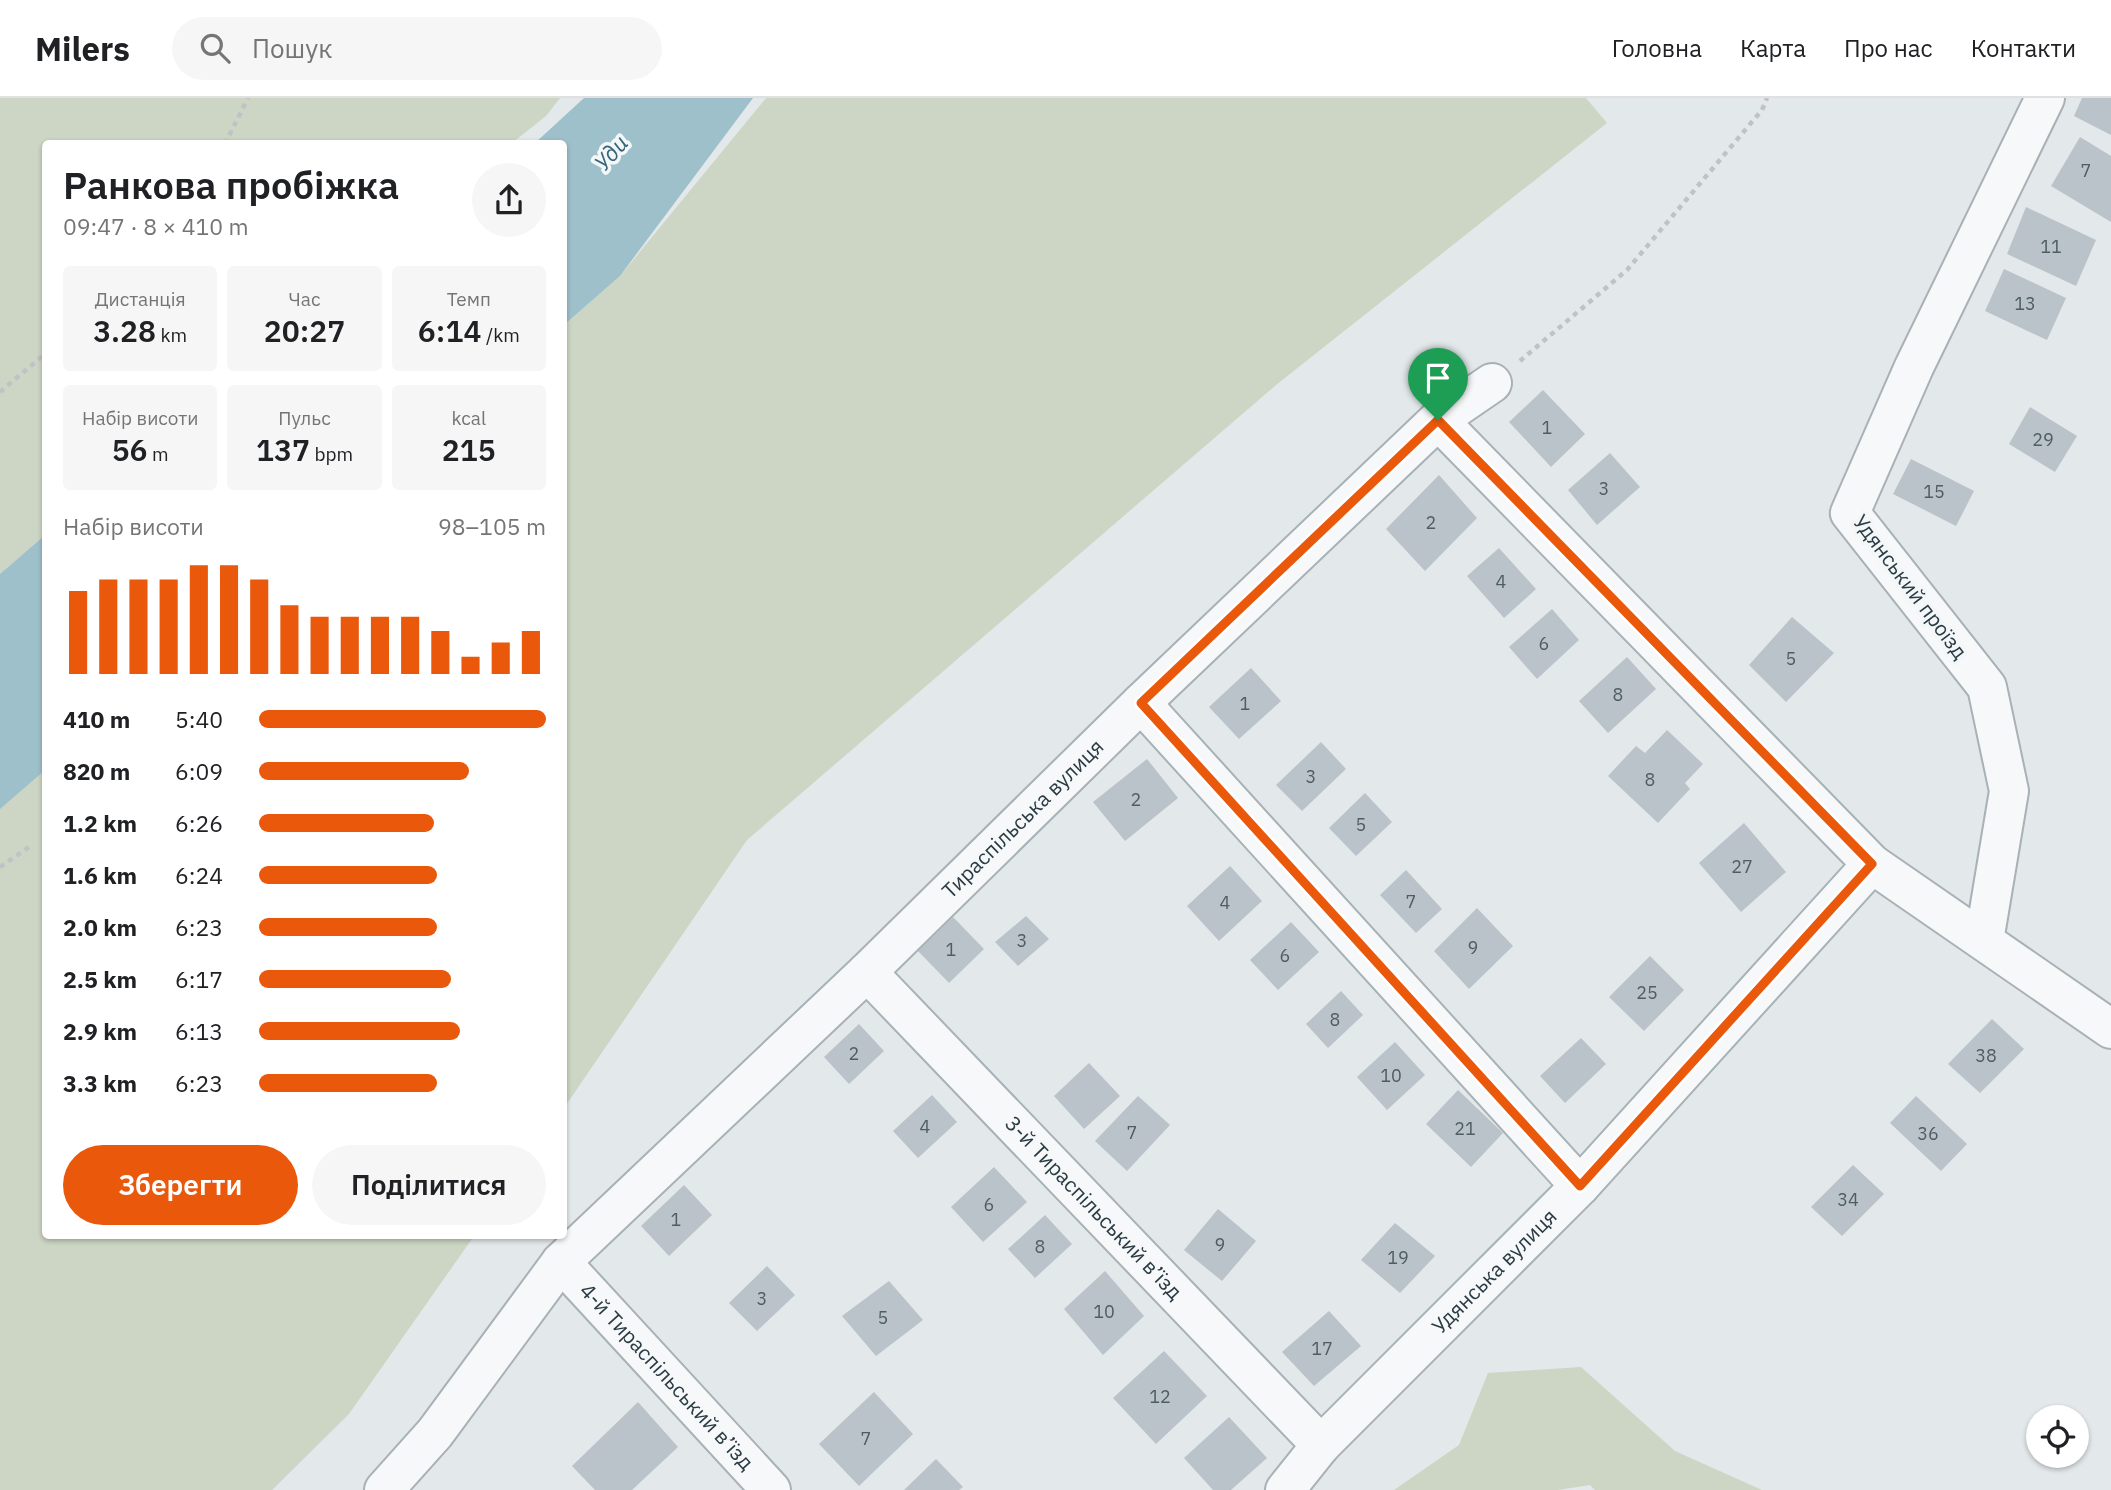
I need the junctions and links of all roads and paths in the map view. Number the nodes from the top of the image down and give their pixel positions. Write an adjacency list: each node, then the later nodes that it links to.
1 (248, 98): 4 (path)
2 (1767, 98): 6 (path)
3 (2045, 98): 13 (street, Удянський проїзд)
4 (227, 140)
5 (42, 356): 7 (path)
6 (1492, 383): 8 (street, Тираспільська вулиця)
7 (0, 392)
8 (1438, 420): 9 (street, Тираспільська вулиця); 11 (street)
9 (1141, 703): 14 (street, Тираспільська вулиця); 16 (street)
10 (32, 845): 12 (path)
11 (1872, 864): 13 (street); 16 (street, Удянська вулиця)
12 (0, 867)
13 (1984, 941): 15 (street)
14 (867, 972): 17 (street, Тираспільська вулиця); 18 (street, 3-й Тираспільський в’їзд)
15 (2111, 1029)
16 (1580, 1186): 18 (street, Удянська вулиця)
17 (561, 1262): 19 (street, Тираспільська вулиця); 20 (street, 4-й Тираспільський в’їзд)
18 (1321, 1445): 21 (street, Удянська вулиця)
19 (384, 1490)
20 (771, 1490)
21 (1285, 1490)

